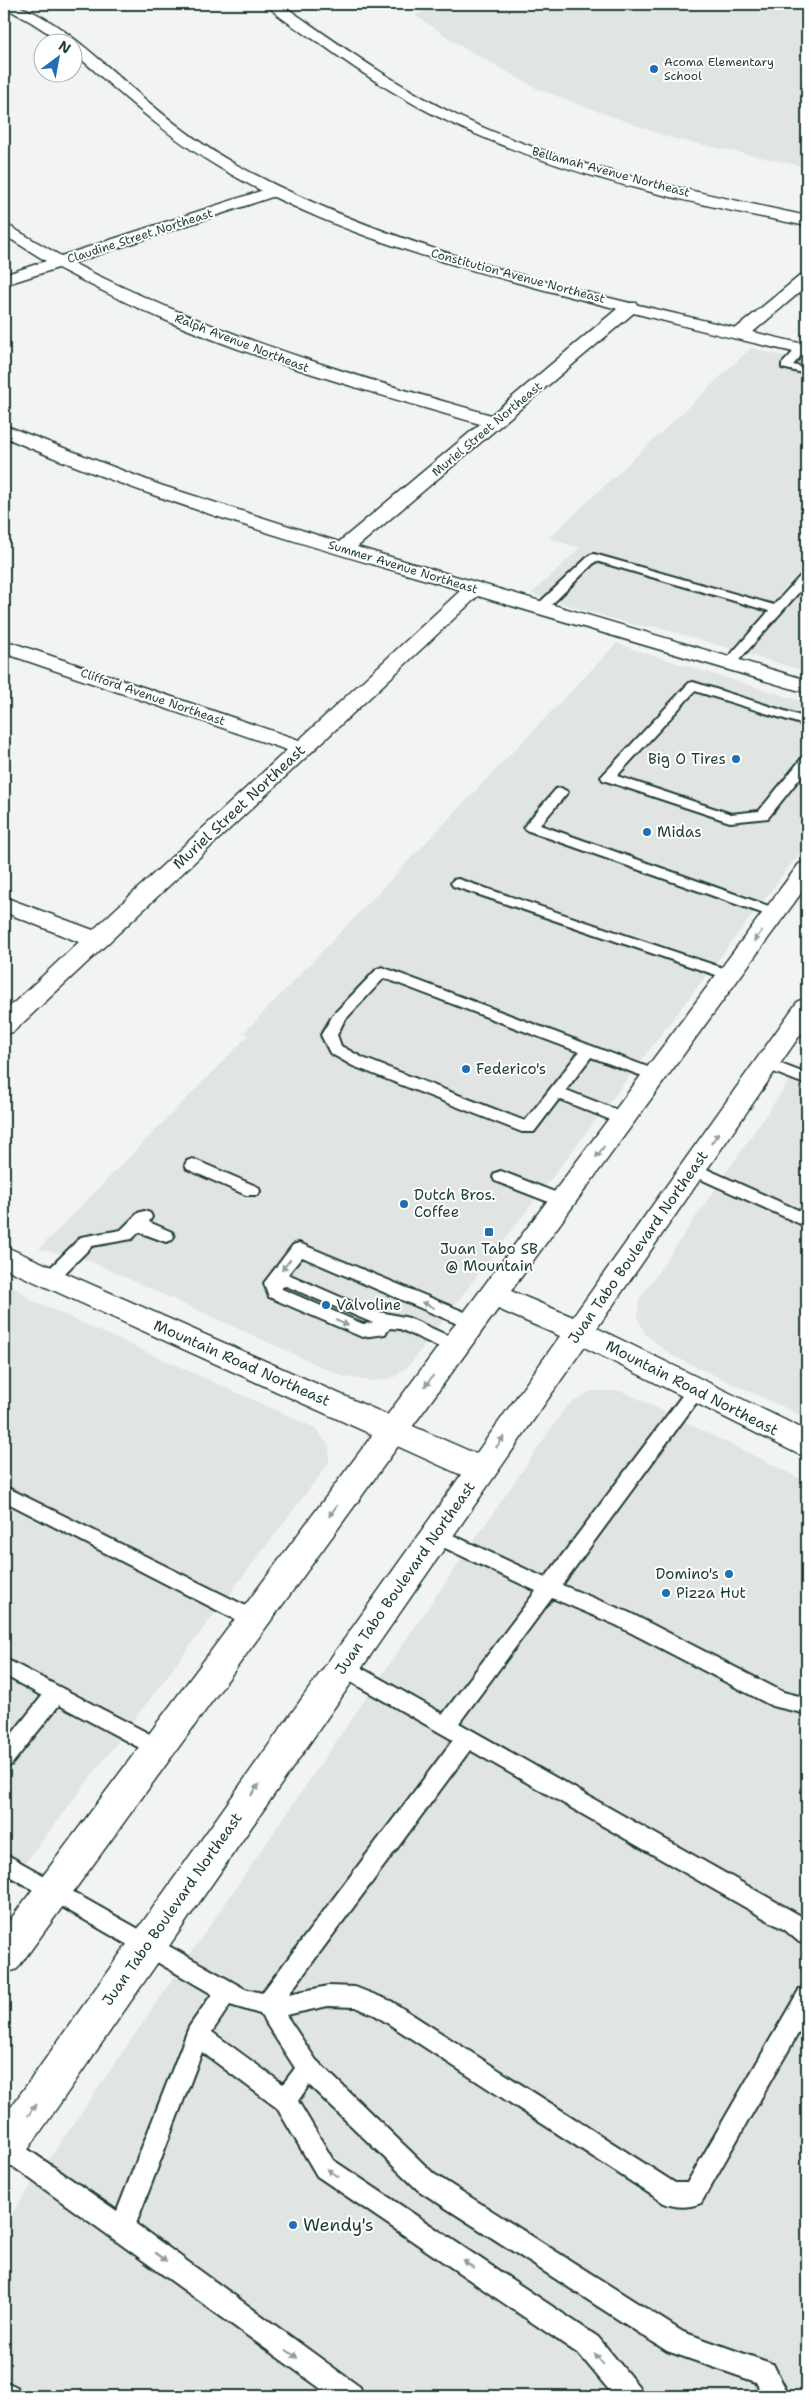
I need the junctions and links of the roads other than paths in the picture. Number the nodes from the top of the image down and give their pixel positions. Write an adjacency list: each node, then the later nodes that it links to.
1 (7, 4): 3 (street, Constitution Avenue Northeast)
2 (273, 4): 6 (street, Bellamah Avenue Northeast)
3 (55, 32)
4 (82, 52): 5 (street, Constitution Avenue Northeast)
5 (276, 191): 8 (street, Claudine Street Northeast); 11 (street, Constitution Avenue Northeast)
6 (807, 221)
7 (4, 228): 8 (street, Ralph Avenue Northeast)
8 (60, 262): 10 (street, Claudine Street Northeast); 15 (street, Ralph Avenue Northeast)
9 (807, 278): 12 (street)
10 (4, 280)
11 (630, 307): 12 (street, Constitution Avenue Northeast); 15 (street, Muriel Street Northeast)
12 (740, 334): 13 (street, Constitution Avenue Northeast)
13 (805, 349): 14 (lane)
14 (807, 371)
15 (494, 422): 17 (street, Muriel Street Northeast)
16 (4, 430): 17 (street, Summer Avenue Northeast)
17 (343, 550): 19 (street, Summer Avenue Northeast)
18 (807, 576): 20 (lane)
19 (476, 588): 22 (street, Summer Avenue Northeast); 28 (street, Muriel Street Northeast)
20 (795, 590): 21 (lane); 23 (lane)
21 (807, 594)
22 (541, 608): 23 (lane); 25 (street, Summer Avenue Northeast)
23 (777, 610): 25 (lane)
24 (4, 646): 28 (street, Clifford Avenue Northeast)
25 (729, 664): 26 (street, Summer Avenue Northeast)
26 (807, 687)
27 (807, 722): 29 (lane)
28 (302, 748): 35 (street, Muriel Street Northeast)
29 (807, 761)
30 (561, 792): 34 (lane)
31 (807, 869): 34 (street)
32 (458, 882): 36 (lane)
33 (4, 904): 35 (street)
34 (775, 913): 36 (street, one-way to 36)
35 (96, 940): 38 (street, Muriel Street Northeast)
36 (730, 975): 41 (street)
37 (803, 1020): 40 (street, Juan Tabo Boulevard Northeast)
38 (4, 1026)
39 (588, 1051): 41 (lane); 43 (lane); 43 (lane)
40 (768, 1064): 42 (lane); 46 (street, Juan Tabo Boulevard Northeast, one-way to 40)
41 (656, 1076): 44 (street)
42 (807, 1080)
43 (556, 1092): 44 (lane)
44 (624, 1119): 49 (street, one-way to 49)
45 (193, 1165): 48 (lane)
46 (693, 1169): 50 (lane); 56 (street, Juan Tabo Boulevard Northeast)
47 (501, 1177): 49 (lane)
48 (252, 1191)
49 (564, 1202): 54 (street)
50 (807, 1221)
51 (166, 1236): 53 (lane)
52 (4, 1256): 53 (street, Mountain Road Northeast)
53 (51, 1277): 59 (street, Mountain Road Northeast)
54 (494, 1296): 55 (street); 56 (street, Mountain Road Northeast)
55 (473, 1323): 57 (street); 57 (lane, one-way to 57)
56 (578, 1331): 58 (street, Mountain Road Northeast); 61 (street, Juan Tabo Boulevard Northeast, one-way to 56)
57 (456, 1347): 59 (street, one-way to 59)
58 (696, 1390): 60 (street, Mountain Road Northeast); 64 (lane)
59 (392, 1430): 61 (street, Mountain Road Northeast); 65 (street, one-way to 65)
60 (807, 1445)
61 (481, 1470): 63 (street, Juan Tabo Boulevard Northeast)
62 (4, 1493): 65 (lane)
63 (435, 1534): 64 (lane); 67 (street, Juan Tabo Boulevard Northeast)
64 (549, 1588): 69 (lane); 70 (lane)
65 (253, 1619): 72 (street)
66 (4, 1666): 68 (lane)
67 (342, 1667): 70 (lane); 77 (street, Juan Tabo Boulevard Northeast, one-way to 67)
68 (56, 1694): 72 (lane); 73 (lane)
69 (807, 1706)
70 (446, 1726): 71 (lane)
71 (467, 1738): 76 (lane); 81 (lane)
72 (158, 1748): 75 (street)
73 (4, 1759)
74 (4, 1862): 75 (lane)
75 (53, 1890): 77 (lane); 78 (street)
76 (807, 1935)
77 (148, 1944): 79 (lane); 85 (street, Juan Tabo Boulevard Northeast, one-way to 77)
78 (4, 1958)
79 (227, 1991): 81 (lane); 82 (lane)
80 (807, 1997): 81 (lane)
81 (267, 2005): 83 (lane)
82 (197, 2035): 84 (lane); 86 (lane)
83 (308, 2068): 84 (lane); 91 (lane)
84 (285, 2100): 90 (lane, one-way to 84)
85 (5, 2148): 86 (lane)
86 (122, 2229): 89 (lane, one-way to 89)
87 (4, 2393): 88 (lane)
88 (8, 2396)
89 (351, 2396)
90 (630, 2396)
91 (777, 2396)

